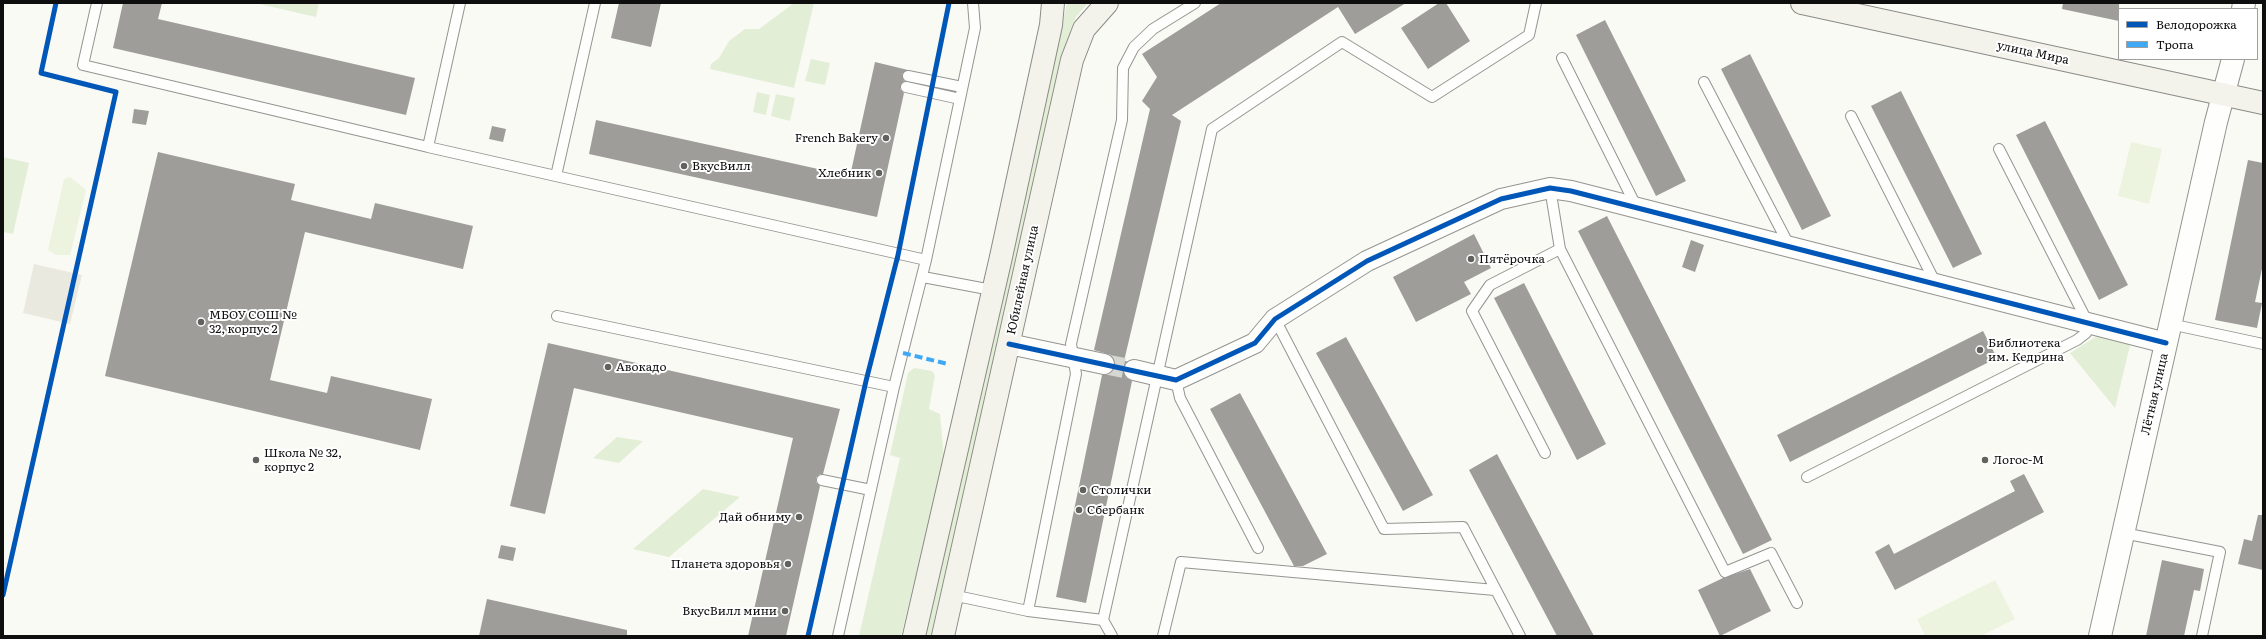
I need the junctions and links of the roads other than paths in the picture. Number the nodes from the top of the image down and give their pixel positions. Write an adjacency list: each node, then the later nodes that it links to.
1 (97, 3): 20 (lane)
2 (460, 3): 20 (lane)
3 (595, 3): 22 (lane)
4 (973, 3): 15 (lane)
5 (1053, 3): 30 (main road)
6 (1107, 3): 35 (main road, Юбилейная улица)
7 (1195, 3): 37 (lane)
8 (1536, 3): 40 (lane)
9 (1802, 3): 16 (main road, улица Мира)
10 (1562, 58): 24 (lane)
11 (2232, 60): 16 (street, Лётная улица)
12 (908, 76): 15 (lane)
13 (1704, 82): 25 (lane)
14 (906, 87): 17 (lane)
15 (962, 88): 17 (lane)
16 (2223, 94): 18 (main road, улица Мира); 34 (street, Лётная улица)
17 (960, 99): 27 (lane)
18 (2263, 103)
19 (1851, 116): 29 (lane)
20 (428, 147): 22 (lane)
21 (2000, 149): 33 (lane)
22 (556, 176): 27 (lane)
23 (1550, 188): 24 (street); 26 (lane); 32 (street)
24 (1637, 208): 25 (street)
25 (1790, 247): 29 (street)
26 (1560, 249): 43 (lane); 51 (lane)
27 (926, 260): 28 (lane)
28 (922, 276): 30 (lane); 42 (lane)
29 (1936, 284): 33 (street)
30 (992, 290): 55 (main road)
31 (557, 316): 42 (lane)
32 (1275, 319): 41 (street); 49 (lane)
33 (2088, 323): 34 (street); 44 (lane)
34 (2168, 334): 36 (lane); 47 (street, Лётная улица)
35 (1009, 344): 37 (street); 50 (main road, Юбилейная улица)
36 (2263, 344)
37 (1073, 358): 38 (street); 52 (lane)
38 (1104, 364)
39 (1134, 370): 40 (street)
40 (1157, 375): 41 (street); 53 (lane)
41 (1176, 380): 48 (lane)
42 (894, 387): 46 (lane)
43 (1545, 453)
44 (1807, 477)
45 (822, 480): 46 (lane)
46 (871, 490): 54 (lane)
47 (2123, 533): 60 (street, Лётная улица); 61 (lane)
48 (1258, 548)
49 (1496, 590): 58 (lane); 59 (lane)
50 (952, 594): 52 (lane); 56 (main road, Юбилейная улица)
51 (1797, 603)
52 (1028, 611): 53 (lane)
53 (1103, 620): 57 (lane)
54 (838, 636)
55 (914, 636)
56 (943, 636)
57 (1112, 636)
58 (1163, 636)
59 (1520, 636)
60 (2100, 636)
61 (2202, 636)

